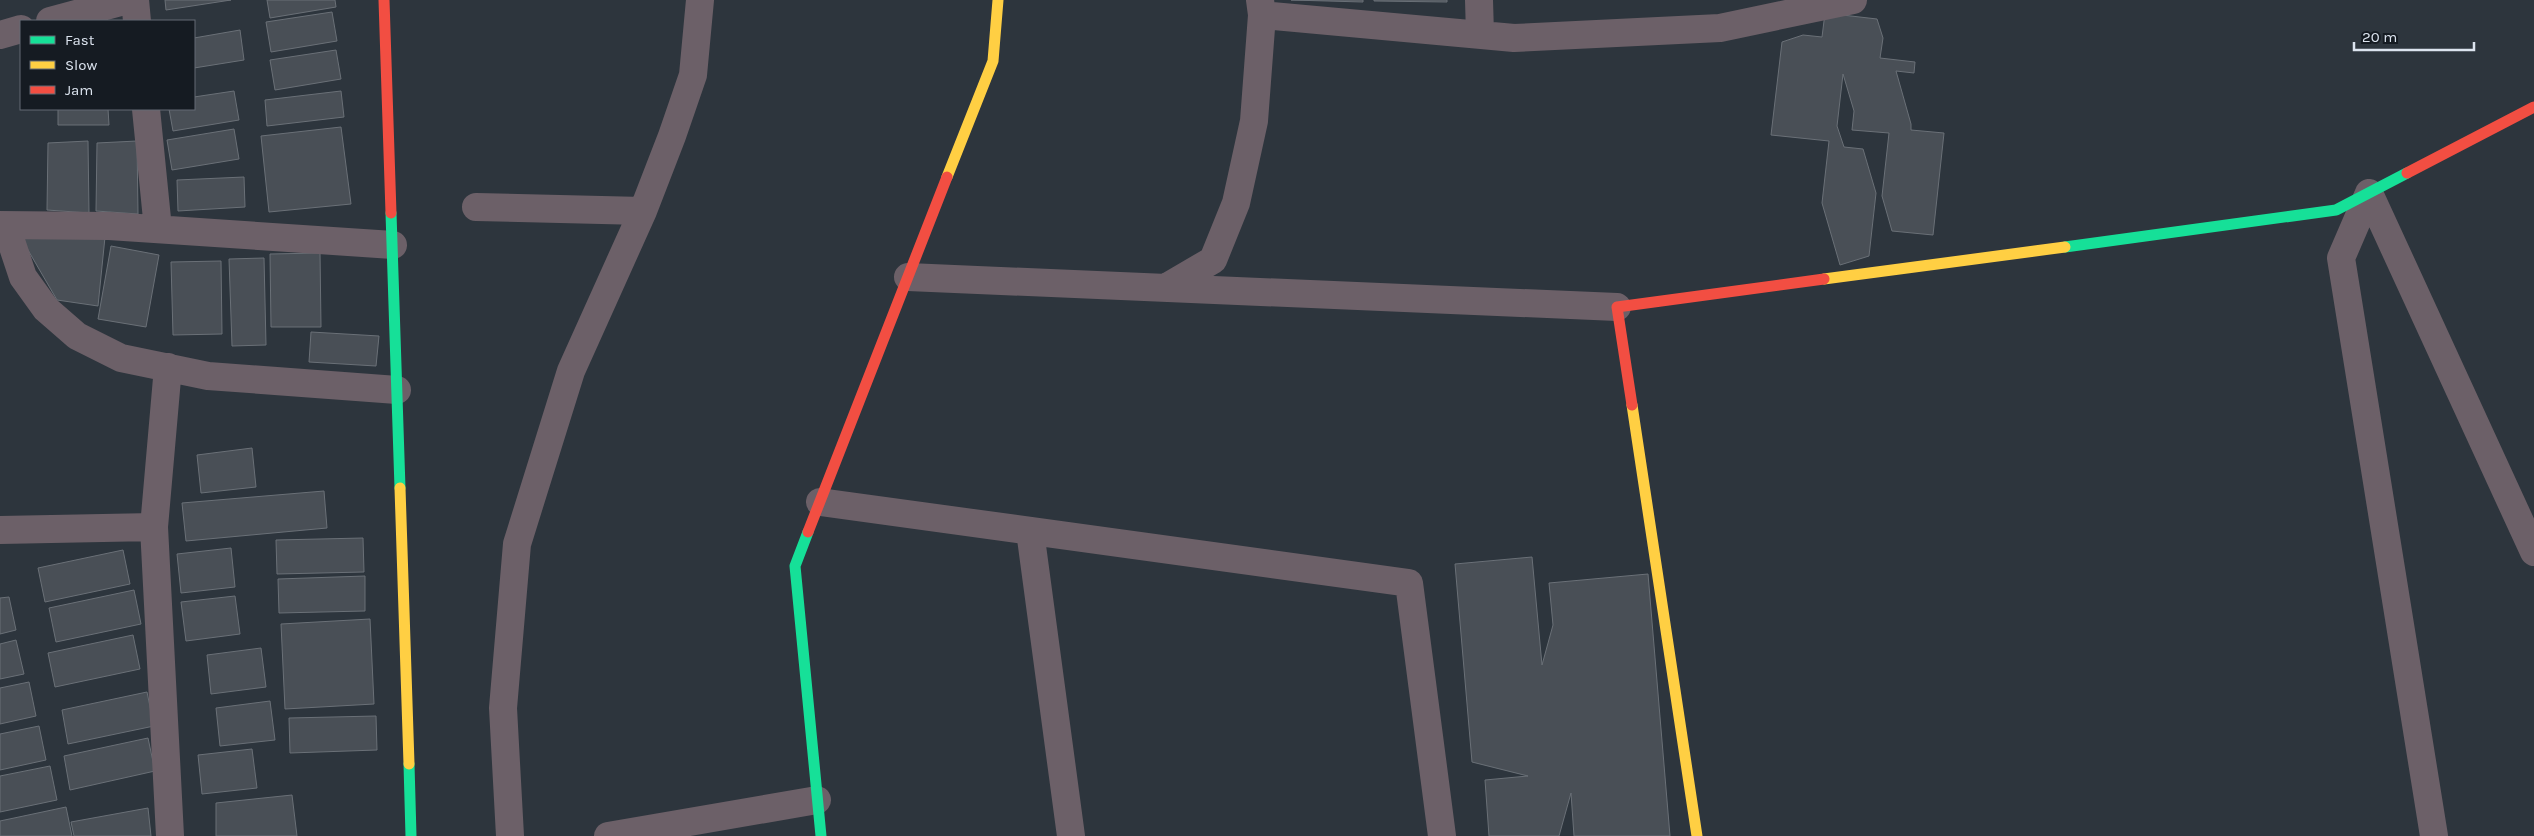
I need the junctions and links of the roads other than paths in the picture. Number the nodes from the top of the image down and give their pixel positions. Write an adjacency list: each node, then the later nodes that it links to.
1 (128, 0): 9 (street)
2 (135, 0): 10 (street)
3 (384, 0): 21 (street)
4 (700, 0): 18 (street)
5 (998, 0): 22 (street)
6 (1479, 0): 12 (street)
7 (1853, 0): 12 (street)
8 (1261, 8): 12 (street); 23 (street)
9 (54, 20)
10 (137, 20)
11 (20, 29): 13 (street)
12 (1480, 34)
13 (0, 35)
14 (2534, 107): 16 (street)
15 (146, 110): 20 (street)
16 (2369, 193): 24 (street); 31 (street); 41 (street)
17 (476, 207): 18 (street)
18 (643, 211): 35 (street)
19 (3, 226): 20 (street); 25 (street)
20 (158, 229): 21 (street)
21 (393, 245): 26 (street)
22 (908, 277): 23 (street); 27 (street)
23 (1165, 288): 24 (street)
24 (1617, 307): 40 (street)
25 (168, 368): 26 (street); 28 (street)
26 (397, 390): 34 (street)
27 (820, 502): 30 (street); 32 (street)
28 (154, 528): 29 (street); 33 (street)
29 (0, 530)
30 (1030, 531): 38 (street); 39 (street)
31 (2534, 552)
32 (817, 800): 36 (street); 37 (street)
33 (170, 836)
34 (411, 836)
35 (510, 836)
36 (608, 836)
37 (821, 836)
38 (1071, 836)
39 (1442, 836)
40 (1697, 836)
41 (2434, 836)

